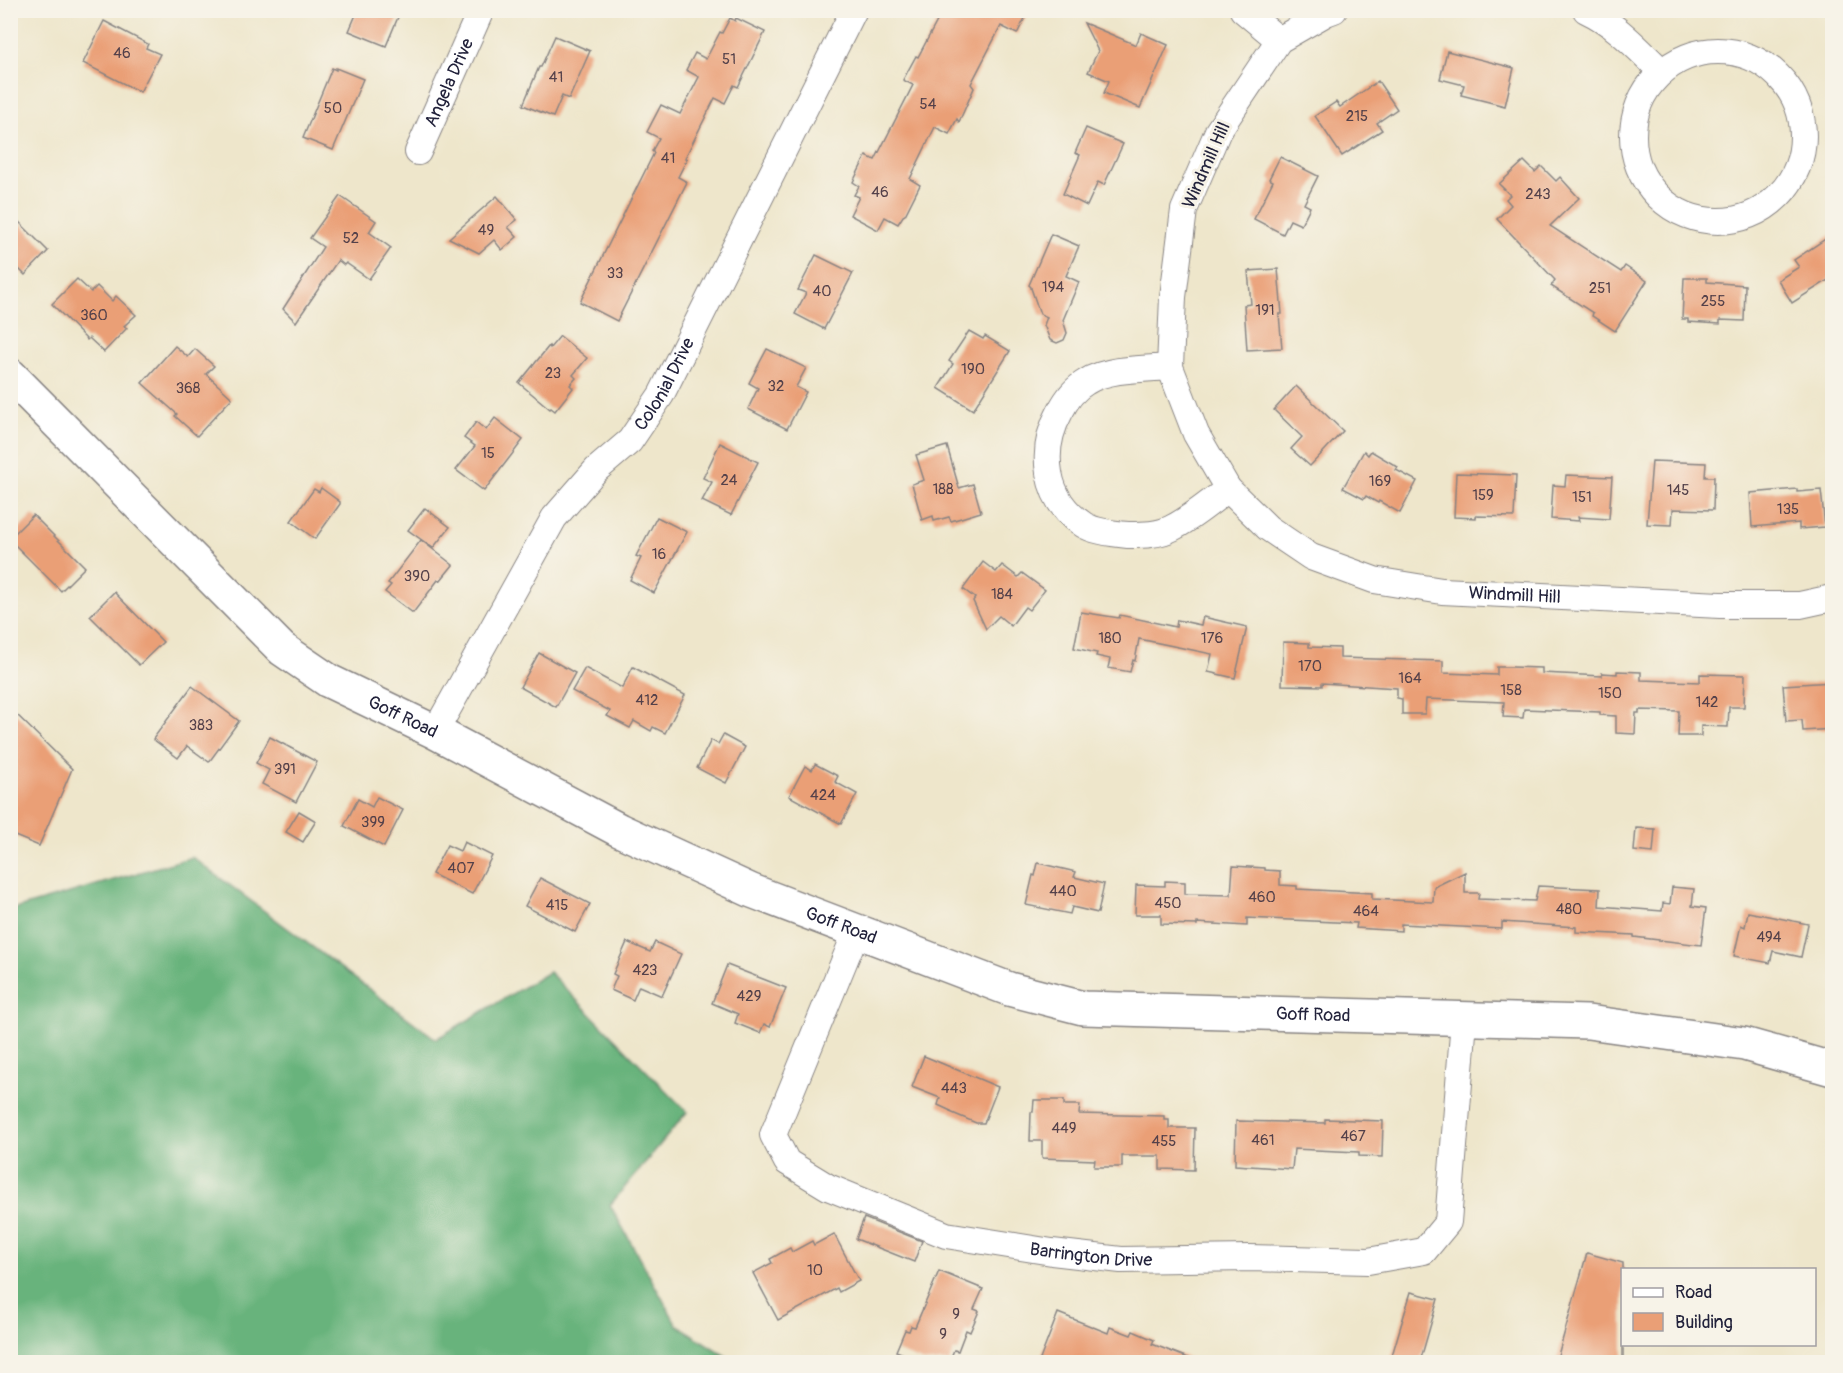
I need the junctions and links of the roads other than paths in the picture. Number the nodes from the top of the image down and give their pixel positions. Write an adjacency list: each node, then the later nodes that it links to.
1 (481, 10): 8 (street, Angela Drive)
2 (854, 10): 13 (street, Colonial Drive)
3 (1243, 10): 6 (street)
4 (1334, 10): 6 (street, Windmill Hill)
5 (1586, 10): 7 (street)
6 (1279, 40): 9 (street, Windmill Hill)
7 (1661, 71): 7 (street)
8 (417, 152)
9 (1170, 367): 11 (street, Windmill Hill); 11 (street)
10 (10, 375): 13 (street, Goff Road)
11 (1228, 489): 12 (street, Windmill Hill)
12 (1833, 598)
13 (435, 732): 14 (street, Goff Road)
14 (857, 930): 15 (street, Goff Road); 15 (street, Barrington Drive)
15 (1464, 1020): 16 (street, Goff Road)
16 (1833, 1069)

